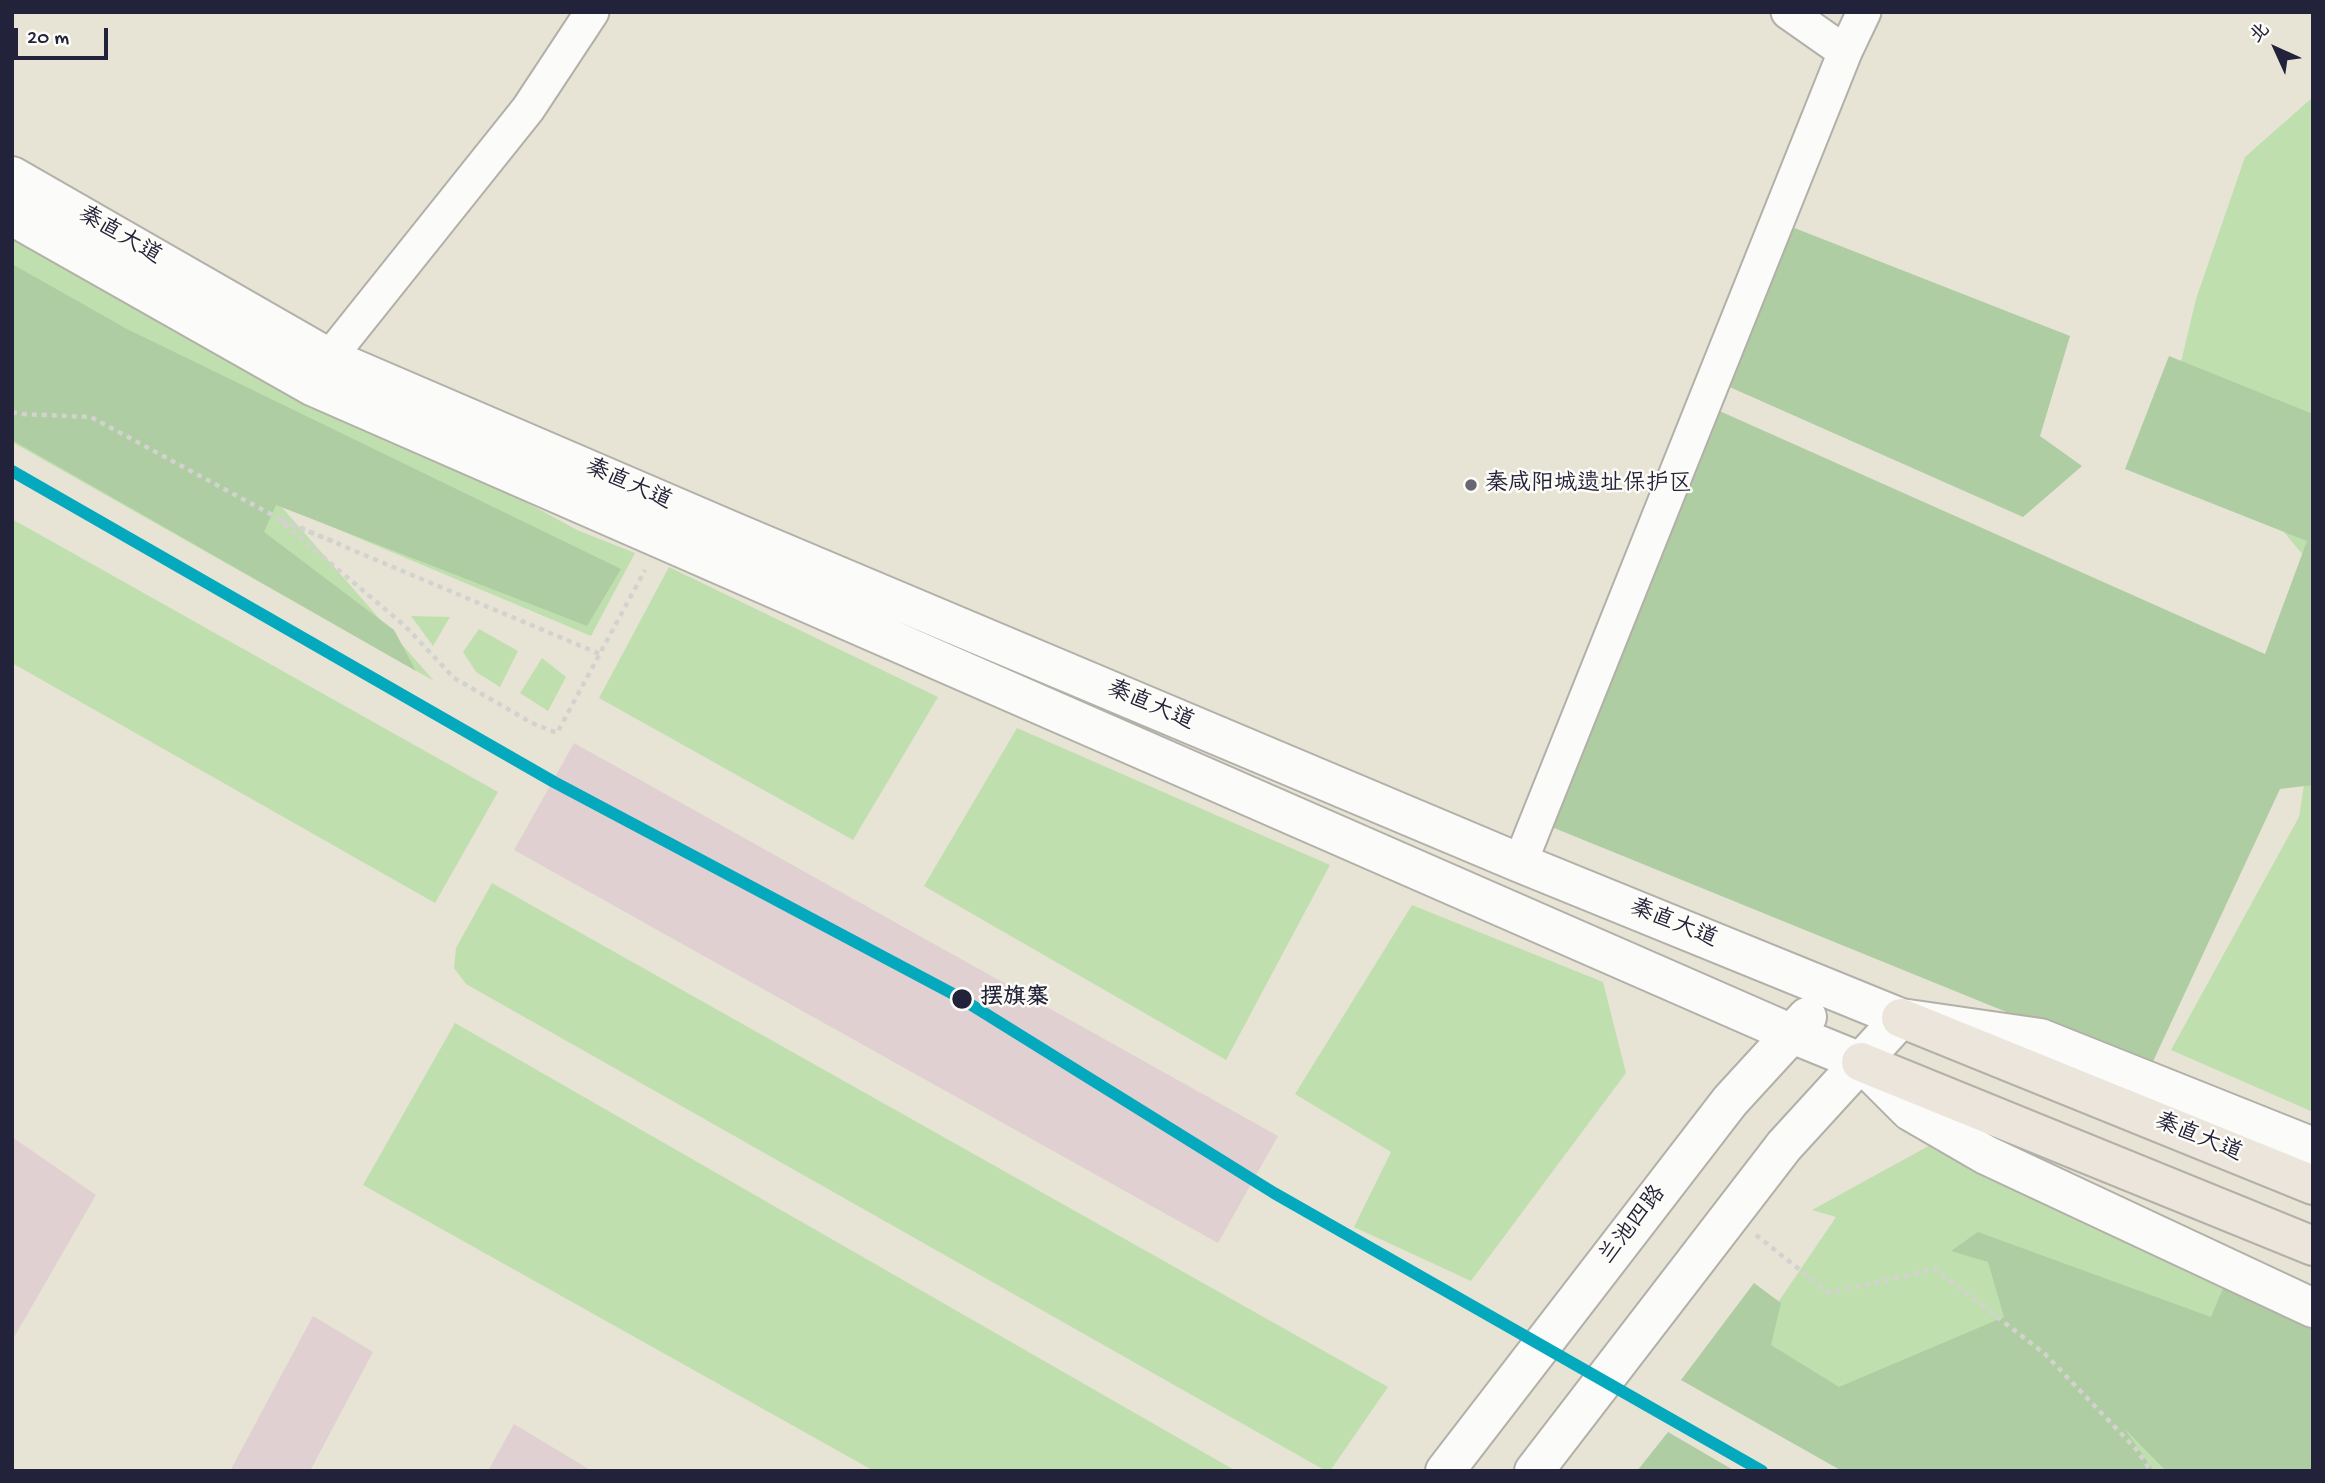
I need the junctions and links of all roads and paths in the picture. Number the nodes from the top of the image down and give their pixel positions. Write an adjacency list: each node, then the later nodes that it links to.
1 (592, 12): 7 (street)
2 (1788, 12): 4 (street)
3 (1864, 12): 4 (street)
4 (1845, 52): 13 (street)
5 (12, 176): 7 (street, 秦直大道)
6 (12, 216): 10 (street, 秦直大道)
7 (329, 358): 13 (street, 秦直大道)
8 (12, 412): 9 (path)
9 (276, 517): 11 (path); 12 (path); 12 (path)
10 (661, 539): 12 (path); 16 (street, 秦直大道)
11 (340, 544)
12 (600, 654)
13 (1520, 863): 14 (street, 秦直大道)
14 (1832, 990): 15 (street, 秦直大道); 16 (street, 兰池四路)
15 (1901, 1018): 17 (street); 18 (street); 19 (main road, 秦直大道)
16 (1792, 1034): 17 (street, 秦直大道); 23 (street, 兰池四路)
17 (1861, 1062): 20 (street); 21 (main road); 22 (street)
18 (2313, 1147)
19 (2313, 1185)
20 (1731, 1215): 24 (street); 25 (path)
21 (2313, 1246)
22 (2313, 1308)
23 (1445, 1471)
24 (1534, 1471)
25 (2151, 1471)

